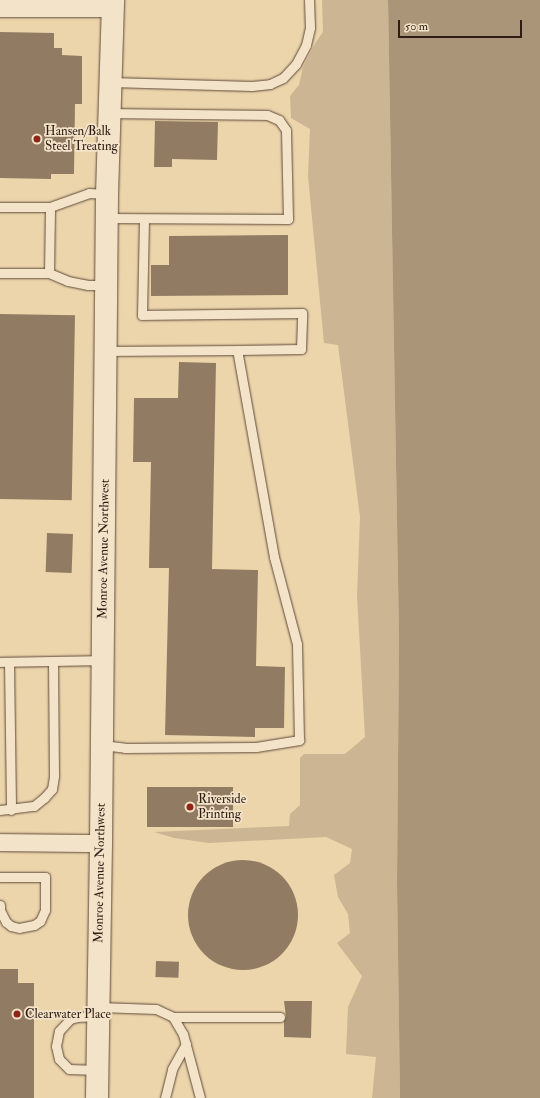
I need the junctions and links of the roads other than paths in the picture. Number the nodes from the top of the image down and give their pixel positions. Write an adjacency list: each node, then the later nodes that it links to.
1 (309, 0): 4 (lane)
2 (113, 4): 3 (street); 4 (main road, Monroe Avenue Northwest)
3 (0, 8)
4 (110, 82): 5 (main road, Monroe Avenue Northwest)
5 (110, 113): 6 (main road, Monroe Avenue Northwest); 10 (lane)
6 (107, 194): 8 (lane); 9 (main road, Monroe Avenue Northwest)
7 (0, 207): 8 (lane)
8 (50, 207): 12 (lane)
9 (107, 218): 10 (lane); 13 (main road, Monroe Avenue Northwest)
10 (144, 219): 14 (lane)
11 (0, 273): 12 (lane)
12 (49, 273): 13 (lane)
13 (107, 285): 15 (main road, Monroe Avenue Northwest)
14 (237, 350): 15 (lane); 19 (lane)
15 (106, 352): 16 (main road, Monroe Avenue Northwest)
16 (103, 660): 17 (lane); 19 (main road, Monroe Avenue Northwest)
17 (53, 661): 18 (lane); 21 (lane)
18 (5, 662): 21 (lane)
19 (102, 745): 23 (main road, Monroe Avenue Northwest)
20 (0, 810): 21 (lane)
21 (11, 810)
22 (0, 842): 23 (street)
23 (101, 843): 26 (main road, Monroe Avenue Northwest)
24 (0, 877): 25 (lane)
25 (0, 905)
26 (98, 1012): 27 (lane); 30 (main road, Monroe Avenue Northwest); 30 (lane)
27 (173, 1017): 28 (lane); 29 (lane)
28 (280, 1017)
29 (186, 1044): 32 (lane); 33 (lane)
30 (97, 1070): 31 (main road, Monroe Avenue Northwest)
31 (97, 1098)
32 (165, 1098)
33 (200, 1098)

